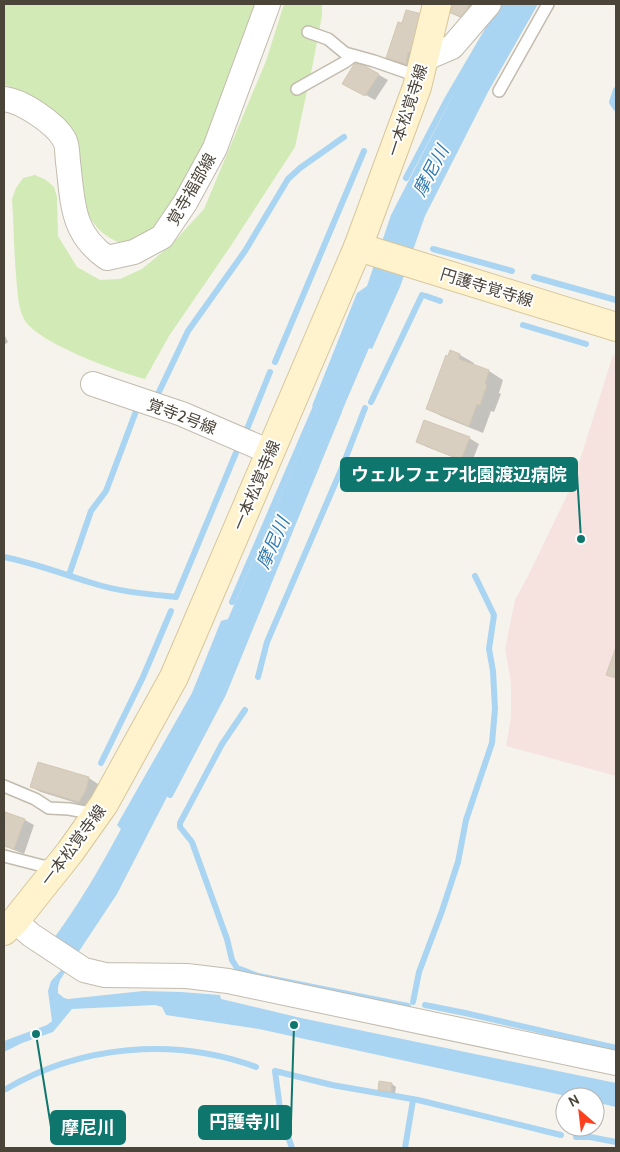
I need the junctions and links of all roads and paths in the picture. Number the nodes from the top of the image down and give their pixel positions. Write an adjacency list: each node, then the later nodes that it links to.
1 (268, 4): 10 (street, 覚寺福部線)
2 (437, 4): 7 (main road, 一本松覚寺線)
3 (489, 4): 7 (street)
4 (548, 4): 9 (lane)
5 (308, 32): 6 (lane)
6 (353, 56): 7 (lane); 8 (lane)
7 (422, 68): 11 (main road, 一本松覚寺線)
8 (296, 89)
9 (499, 91)
10 (4, 99)
11 (365, 249): 12 (main road, 円護寺覚寺線); 14 (main road, 一本松覚寺線)
12 (616, 327)
13 (93, 384): 14 (street, 覚寺2号線)
14 (270, 452): 16 (main road, 一本松覚寺線)
15 (4, 786): 16 (lane)
16 (97, 814): 18 (main road, 一本松覚寺線)
17 (4, 856): 18 (lane)
18 (60, 865): 19 (main road, 一本松覚寺線)
19 (17, 929): 20 (street)
20 (616, 1063)

